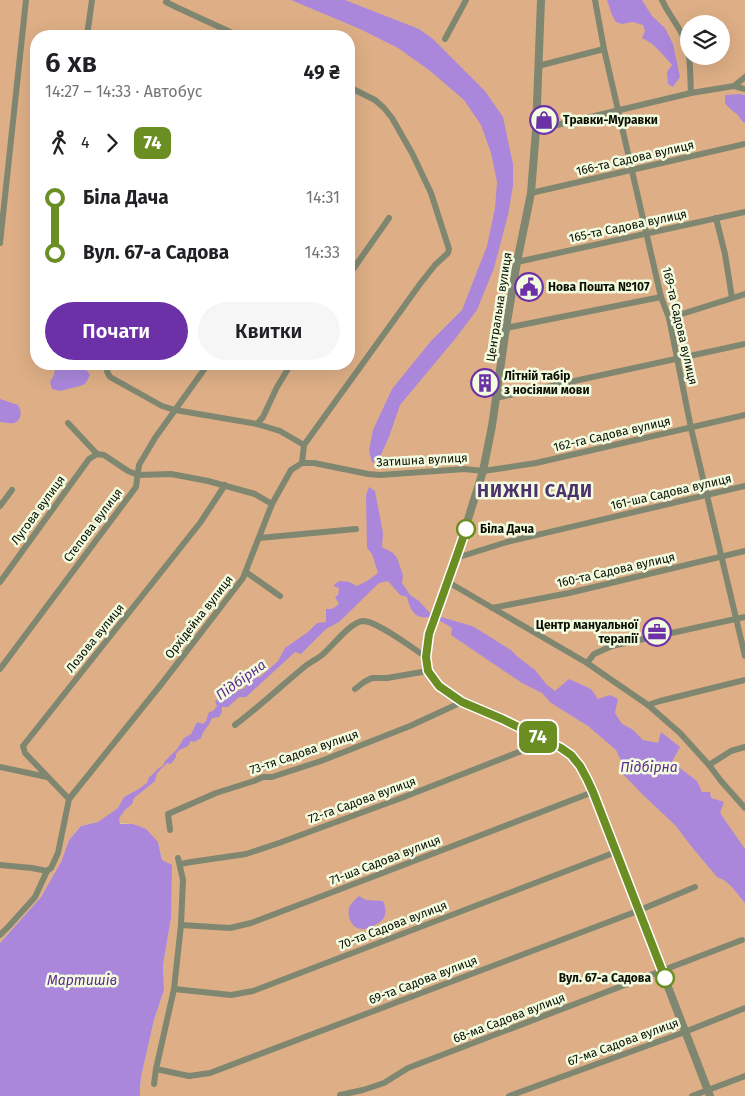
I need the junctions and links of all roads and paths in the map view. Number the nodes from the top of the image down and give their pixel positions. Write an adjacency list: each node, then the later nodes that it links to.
1 (26, 0): 27 (street)
2 (92, 0): 8 (street)
3 (466, 0): 10 (street)
4 (541, 0): 12 (street, Центральна вулиця)
5 (595, 0): 11 (street, 169-та Садова вулиця)
6 (167, 1): 9 (street)
7 (665, 1): 17 (street)
8 (88, 30)
9 (226, 30)
10 (445, 39)
11 (604, 49): 12 (street); 18 (street, 169-та Садова вулиця)
12 (538, 66): 19 (street, Центральна вулиця)
13 (745, 77): 14 (street)
14 (734, 86): 15 (street); 17 (street)
15 (745, 89)
16 (355, 90): 46 (street)
17 (690, 94): 18 (street)
18 (618, 111): 19 (street); 21 (street, 169-та Садова вулиця)
19 (536, 130): 22 (street, Центральна вулиця)
20 (745, 144): 21 (street, 166-та Садова вулиця)
21 (632, 170): 22 (street, 166-та Садова вулиця); 26 (street, 169-та Садова вулиця)
22 (531, 193): 28 (street, Центральна вулиця)
23 (745, 212): 25 (street, 165-та Садова вулиця)
24 (389, 218): 29 (street)
25 (716, 218): 26 (street, 165-та Садова вулиця); 32 (street)
26 (646, 233): 28 (street, 165-та Садова вулиця); 31 (street, 169-та Садова вулиця)
27 (0, 243)
28 (517, 262): 34 (street, Центральна вулиця)
29 (355, 266)
30 (745, 294): 32 (street)
31 (661, 297): 33 (street, 169-та Садова вулиця); 34 (street)
32 (732, 298): 33 (street)
33 (668, 318): 36 (street, 169-та Садова вулиця)
34 (506, 328): 40 (street, Центральна вулиця)
35 (745, 344): 36 (street)
36 (677, 360): 40 (street); 45 (street, 169-та Садова вулиця)
37 (106, 370): 41 (street)
38 (204, 370): 41 (street, Степова вулиця)
39 (287, 370): 44 (street)
40 (496, 398): 49 (street, Центральна вулиця)
41 (175, 410): 44 (street); 50 (street, Степова вулиця)
42 (745, 415): 45 (street, 162-га Садова вулиця)
43 (68, 423): 47 (street)
44 (257, 424): 46 (street)
45 (691, 428): 49 (street, 162-га Садова вулиця); 54 (street, 169-та Садова вулиця)
46 (304, 445): 48 (street)
47 (97, 454): 50 (street); 63 (street, Лугова вулиця)
48 (302, 463): 49 (street, Затишна вулиця); 55 (street, Орхідейна вулиця)
49 (484, 470): 61 (street, Центральна вулиця)
50 (138, 475): 51 (street); 72 (street, Степова вулиця)
51 (225, 485): 55 (street); 83 (street, Лозова вулиця)
52 (745, 486): 54 (street, 161-ша Садова вулиця)
53 (12, 490): 56 (street)
54 (707, 495): 60 (street, 169-та Садова вулиця); 61 (street, 161-ша Садова вулиця)
55 (272, 504): 58 (street, Орхідейна вулиця)
56 (0, 506)
57 (356, 529): 58 (street)
58 (259, 538): 62 (street, Орхідейна вулиця)
59 (745, 551): 60 (street, 160-та Садова вулиця)
60 (722, 557): 66 (street, 160-та Садова вулиця); 68 (street, 169-та Садова вулиця)
61 (456, 558): 64 (street, Центральна вулиця)
62 (246, 572): 65 (street); 85 (street, Орхідейна вулиця)
63 (0, 582)
64 (448, 582): 66 (street); 70 (street, Центральна вулиця)
65 (280, 596)
66 (492, 608): 71 (street)
67 (745, 617): 68 (street)
68 (736, 619): 69 (street, 169-та Садова вулиця); 71 (street)
69 (745, 656)
70 (426, 657): 73 (street, Центральна вулиця); 78 (street)
71 (587, 663): 77 (street)
72 (0, 669)
73 (428, 671): 75 (street); 76 (street)
74 (745, 680): 77 (street)
75 (355, 689)
76 (462, 702): 79 (street); 87 (street, 73-тя Садова вулиця)
77 (648, 705): 81 (street)
78 (235, 724)
79 (547, 741): 84 (street); 93 (street, 72-га Садова вулиця)
80 (745, 747): 81 (street)
81 (709, 765): 86 (street)
82 (0, 767): 83 (street)
83 (48, 777): 85 (street, Лозова вулиця)
84 (593, 792): 88 (street); 93 (street, 71-ша Садова вулиця)
85 (69, 799): 90 (street, Орхідейна вулиця)
86 (745, 808)
87 (170, 830)
88 (616, 852): 92 (street); 97 (street, 70-та Садова вулиця)
89 (0, 865): 90 (street)
90 (47, 871): 94 (street, Орхідейна вулиця)
91 (696, 887): 92 (street, 69-та Садова вулиця)
92 (639, 911): 96 (street); 100 (street, 69-та Садова вулиця)
93 (181, 925): 97 (street)
94 (0, 935)
95 (742, 940): 96 (street, 68-ма Садова вулиця)
96 (662, 971): 99 (street); 104 (street, 68-ма Садова вулиця)
97 (174, 989): 100 (street)
98 (745, 1008): 99 (street, 67-ма Садова вулиця)
99 (685, 1031): 103 (street); 105 (street, 67-ма Садова вулиця)
100 (156, 1069): 102 (street)
101 (745, 1076): 103 (street)
102 (154, 1084)
103 (709, 1093): 106 (street)
104 (340, 1094)
105 (509, 1096)
106 (692, 1096)

